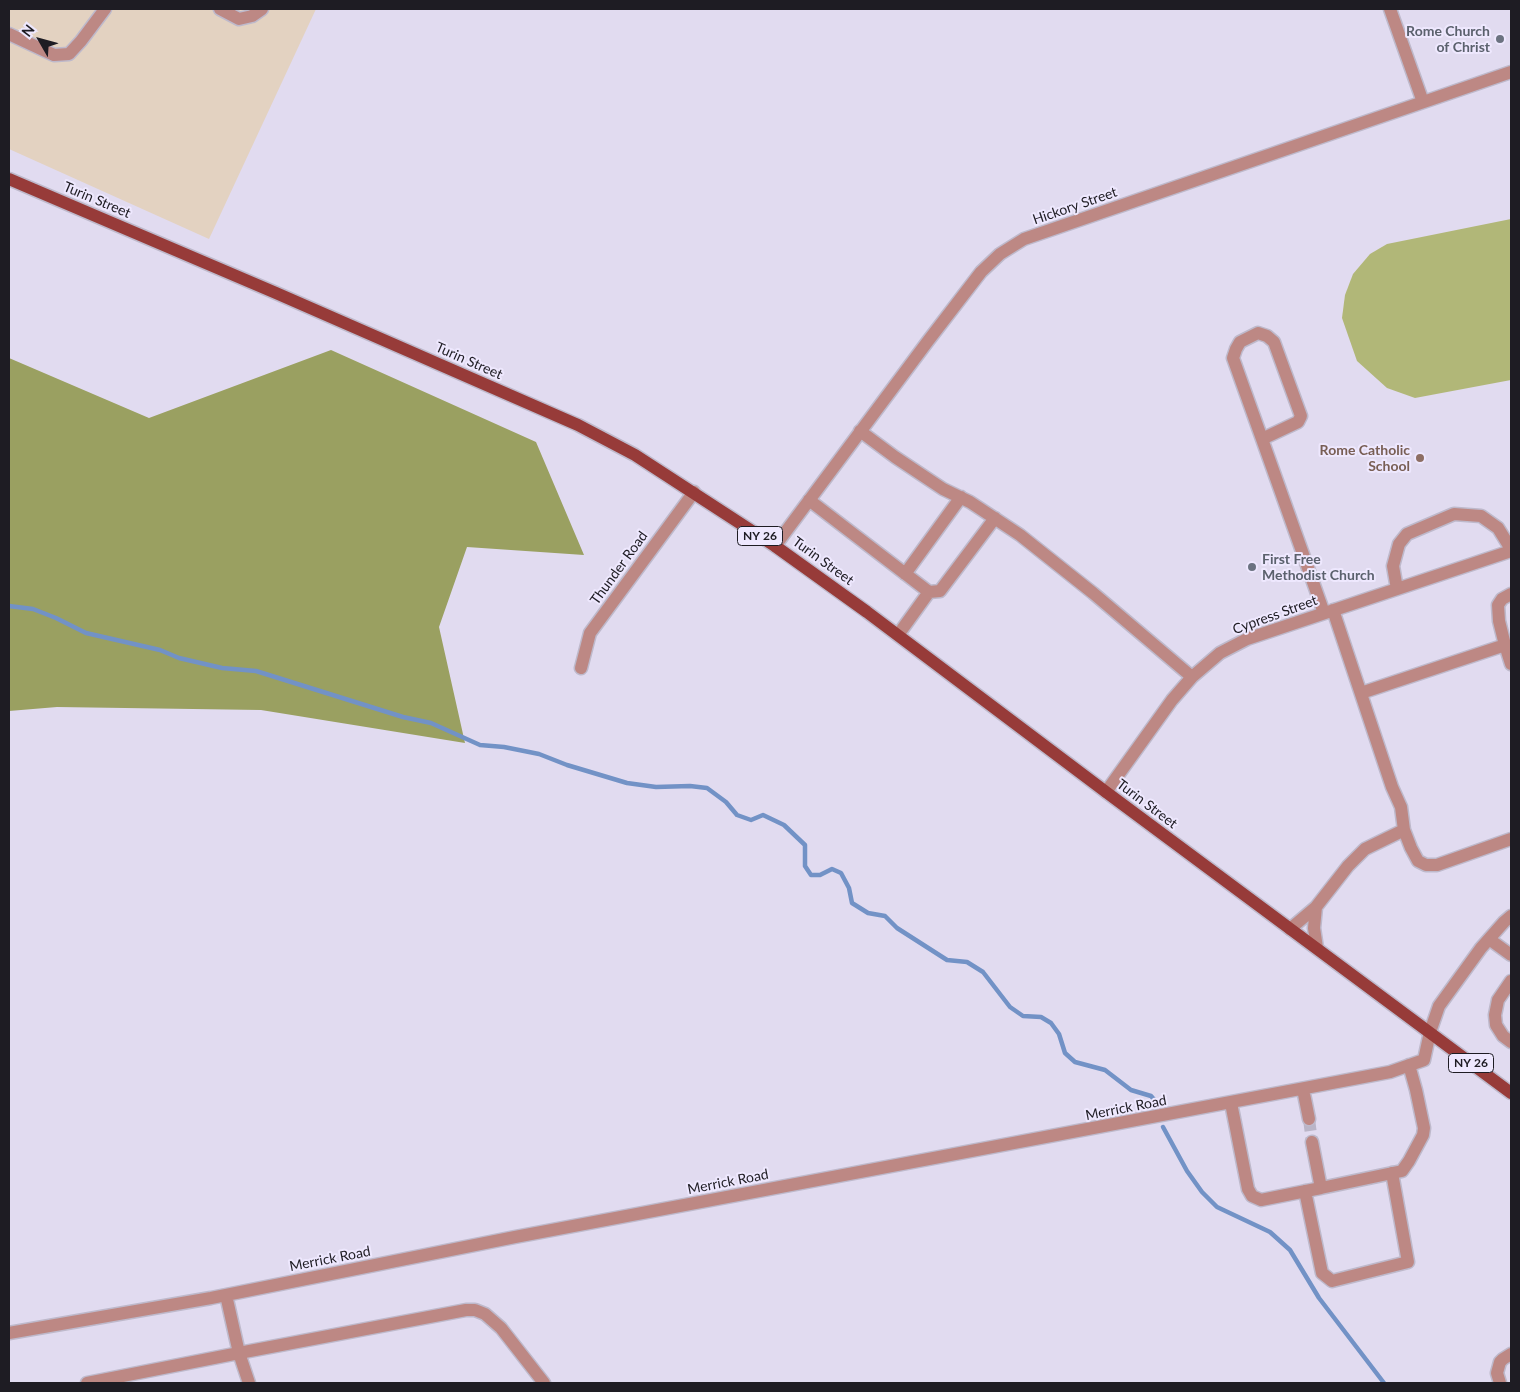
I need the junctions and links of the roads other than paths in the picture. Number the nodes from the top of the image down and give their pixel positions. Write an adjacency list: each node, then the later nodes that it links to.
1 (105, 9): 5 (street)
2 (220, 9): 3 (street)
3 (262, 9)
4 (1390, 9): 7 (street)
5 (9, 34)
6 (1511, 72): 7 (street, Hickory Street)
7 (1423, 102): 9 (street, Hickory Street)
8 (9, 178): 11 (main road, Turin Street / NY 26)
9 (860, 431): 12 (street); 13 (street, Hickory Street)
10 (1262, 439): 10 (street); 21 (street)
11 (694, 492): 15 (main road, Turin Street / NY 26); 26 (street, Thunder Road)
12 (961, 498): 14 (street); 17 (street)
13 (809, 500): 15 (street, Hickory Street); 17 (street)
14 (995, 518): 19 (street); 27 (street)
15 (775, 546): 23 (main road, Turin Street / NY 26)
16 (1511, 550): 18 (street, Cypress Street); 18 (street)
17 (905, 574): 19 (street)
18 (1397, 589): 21 (street, Cypress Street)
19 (930, 592): 23 (street)
20 (1511, 594): 22 (street)
21 (1328, 612): 27 (street, Cypress Street); 28 (street)
22 (1506, 630): 24 (street)
23 (898, 635): 29 (main road, Turin Street / NY 26)
24 (1505, 645): 25 (street); 28 (street)
25 (1511, 664)
26 (581, 668)
27 (1192, 677): 29 (street, Cypress Street)
28 (1361, 693): 30 (street)
29 (1106, 792): 34 (main road, Turin Street / NY 26)
30 (1404, 830): 31 (street); 32 (street)
31 (1511, 839)
32 (1316, 907): 34 (street); 36 (street)
33 (1511, 916): 35 (street)
34 (1290, 928): 36 (main road, Turin Street / NY 26)
35 (1489, 939): 37 (street); 39 (street)
36 (1317, 948): 39 (main road, Turin Street / NY 26)
37 (1511, 955)
38 (1511, 982): 40 (street)
39 (1430, 1032): 41 (street, Merrick Road); 43 (main road, Turin Street / NY 26)
40 (1511, 1042)
41 (1409, 1065): 42 (street, Merrick Road); 47 (street)
42 (1303, 1089): 44 (street, Merrick Road); 45 (street)
43 (1511, 1093)
44 (1231, 1103): 49 (street); 50 (street, Merrick Road)
45 (1309, 1119)
46 (1312, 1142): 48 (street)
47 (1397, 1172): 48 (street); 49 (street)
48 (1321, 1188): 49 (street)
49 (1305, 1191)
50 (226, 1295): 51 (street, Merrick Road); 52 (street)
51 (9, 1333)
52 (239, 1353): 54 (street); 55 (street); 56 (street)
53 (1511, 1354): 57 (street)
54 (87, 1383)
55 (249, 1383)
56 (544, 1383)
57 (1500, 1383)

